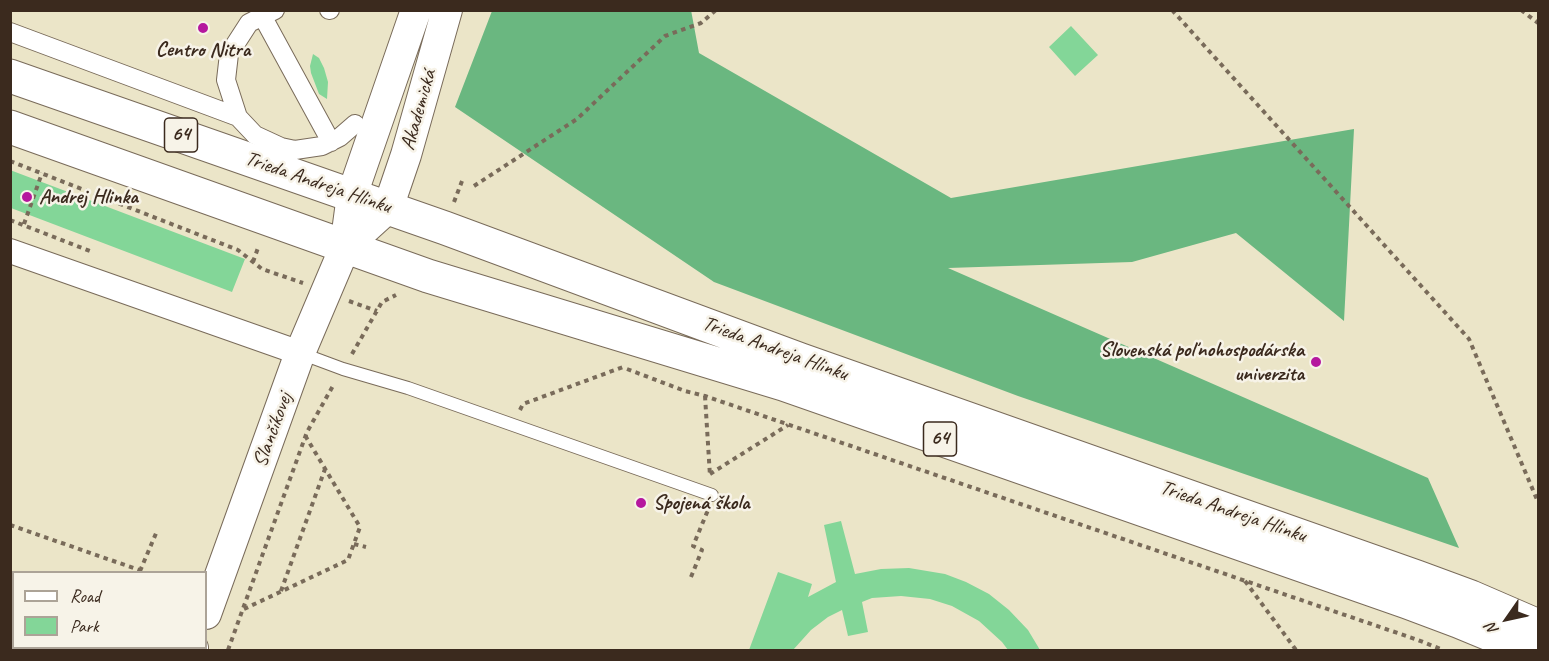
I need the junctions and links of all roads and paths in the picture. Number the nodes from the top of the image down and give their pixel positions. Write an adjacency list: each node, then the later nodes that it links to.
1 (416, 10): 18 (street, Akademická)
2 (447, 10): 20 (street, Akademická)
3 (716, 10): 17 (path)
4 (1172, 10): 36 (path)
5 (1521, 10): 7 (path)
6 (266, 12): 10 (street); 13 (street)
7 (1539, 23)
8 (10, 32): 10 (street)
9 (10, 76): 18 (main road, Trieda Andreja Hlinku / 64)
10 (238, 117): 13 (street)
11 (354, 124): 13 (street)
12 (10, 127): 23 (main road, Trieda Andreja Hlinku / 64)
13 (331, 142)
14 (10, 160): 15 (path)
15 (42, 173): 21 (path); 25 (path)
16 (462, 181): 19 (path)
17 (474, 186)
18 (352, 195): 20 (main road, Trieda Andreja Hlinku / 64); 23 (street, Akademická)
19 (454, 202)
20 (388, 208): 23 (street); 48 (main road, Trieda Andreja Hlinku / 64)
21 (24, 224)
22 (259, 245): 25 (path)
23 (345, 247): 26 (street, Slančíkovej); 52 (main road, Trieda Andreja Hlinku / 64)
24 (10, 251): 27 (street)
25 (253, 262): 26 (path)
26 (326, 292): 27 (street, Slančíkovej); 29 (path)
27 (300, 353): 29 (lane); 47 (street, Slančíkovej)
28 (623, 367): 31 (path)
29 (343, 369): 31 (lane); 32 (path)
30 (705, 396): 34 (path)
31 (514, 424): 35 (lane)
32 (306, 437): 33 (path); 46 (path)
33 (325, 469): 39 (path); 45 (path)
34 (710, 474): 35 (path); 44 (path)
35 (709, 494): 43 (path)
36 (1539, 502)
37 (10, 525): 41 (path)
38 (157, 531): 42 (path)
39 (354, 544): 40 (path); 45 (path)
40 (366, 547)
41 (139, 571)
42 (142, 571)
43 (690, 577)
44 (1244, 580): 50 (path); 51 (path)
45 (280, 592): 46 (path)
46 (243, 609): 49 (path)
47 (207, 611)
48 (1539, 626)
49 (228, 651)
50 (1296, 651)
51 (1443, 651)
52 (1528, 651)

